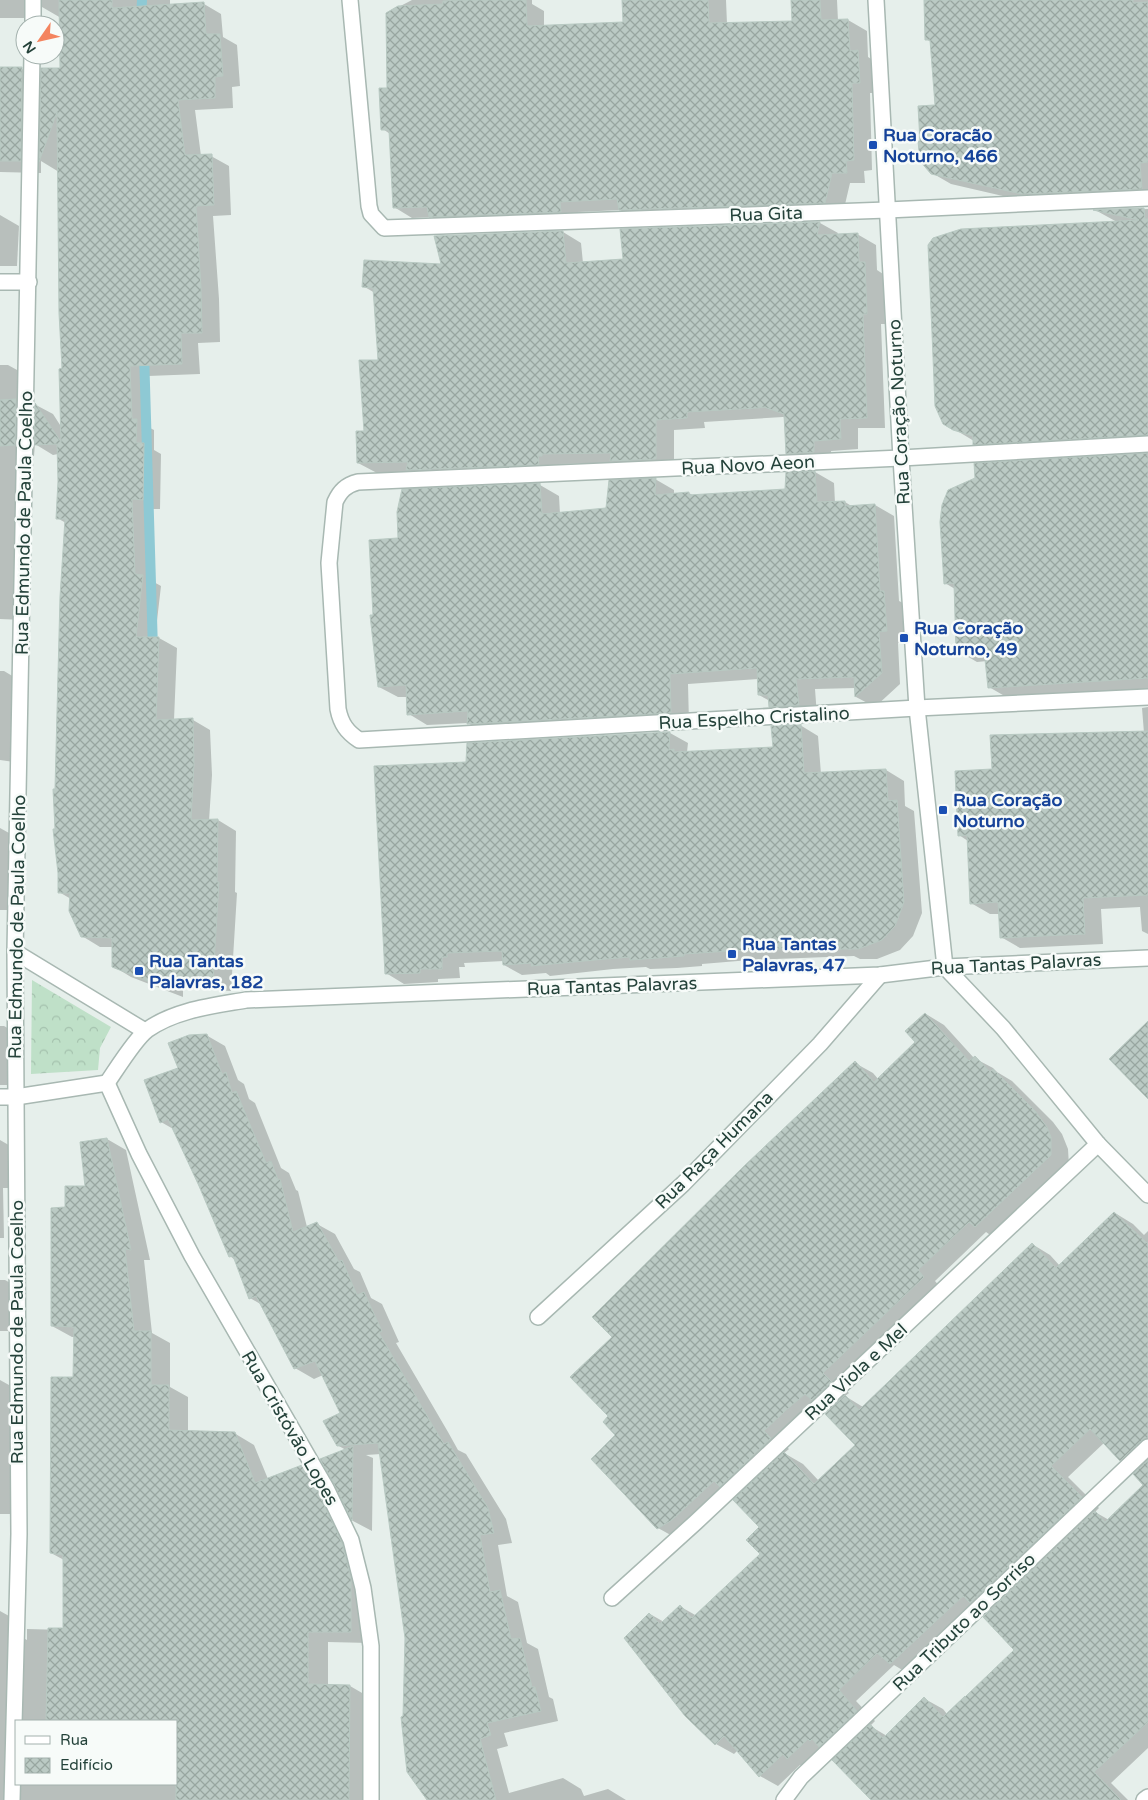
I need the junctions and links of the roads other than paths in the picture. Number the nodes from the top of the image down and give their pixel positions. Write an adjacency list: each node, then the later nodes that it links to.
1 (33, 0): 4 (street)
2 (350, 0): 7 (street, Rua Gita)
3 (876, 0): 7 (street, Rua Coração Noturno)
4 (33, 15)
5 (32, 65): 9 (street, Rua Edmundo de Paula Coelho)
6 (1148, 198): 7 (street, Rua Gita)
7 (887, 210): 11 (street, Rua Coração Noturno)
8 (0, 282): 9 (street)
9 (29, 282): 15 (street, Rua Edmundo de Paula Coelho)
10 (1148, 444): 11 (street, Rua Novo Aeon)
11 (901, 458): 13 (street, Rua Coração Noturno); 14 (street, Rua Novo Aeon)
12 (1148, 697): 13 (street, Rua Espelho Cristalino)
13 (918, 708): 14 (street, Rua Espelho Cristalino); 17 (street, Rua Coração Noturno)
14 (359, 740)
15 (15, 952): 19 (street); 22 (street, Rua Edmundo de Paula Coelho)
16 (1148, 958): 17 (street, Rua Tantas Palavras)
17 (945, 967): 18 (street, Rua Tantas Palavras); 23 (street)
18 (880, 975): 19 (street, Rua Tantas Palavras); 25 (street, Rua Raça Humana)
19 (146, 1031): 20 (street, Rua Tantas Palavras)
20 (107, 1083): 22 (street); 30 (street, Rua Cristóvão Lopes)
21 (0, 1097): 22 (street)
22 (16, 1097): 29 (street, Rua Edmundo de Paula Coelho)
23 (1098, 1144): 24 (street); 27 (street, Rua Viola e Mel)
24 (1148, 1195)
25 (538, 1317)
26 (1148, 1447): 31 (street, Rua Tributo ao Sorriso)
27 (612, 1598)
28 (1148, 1796): 32 (street)
29 (12, 1800)
30 (371, 1800)
31 (784, 1800)
32 (1144, 1800)

